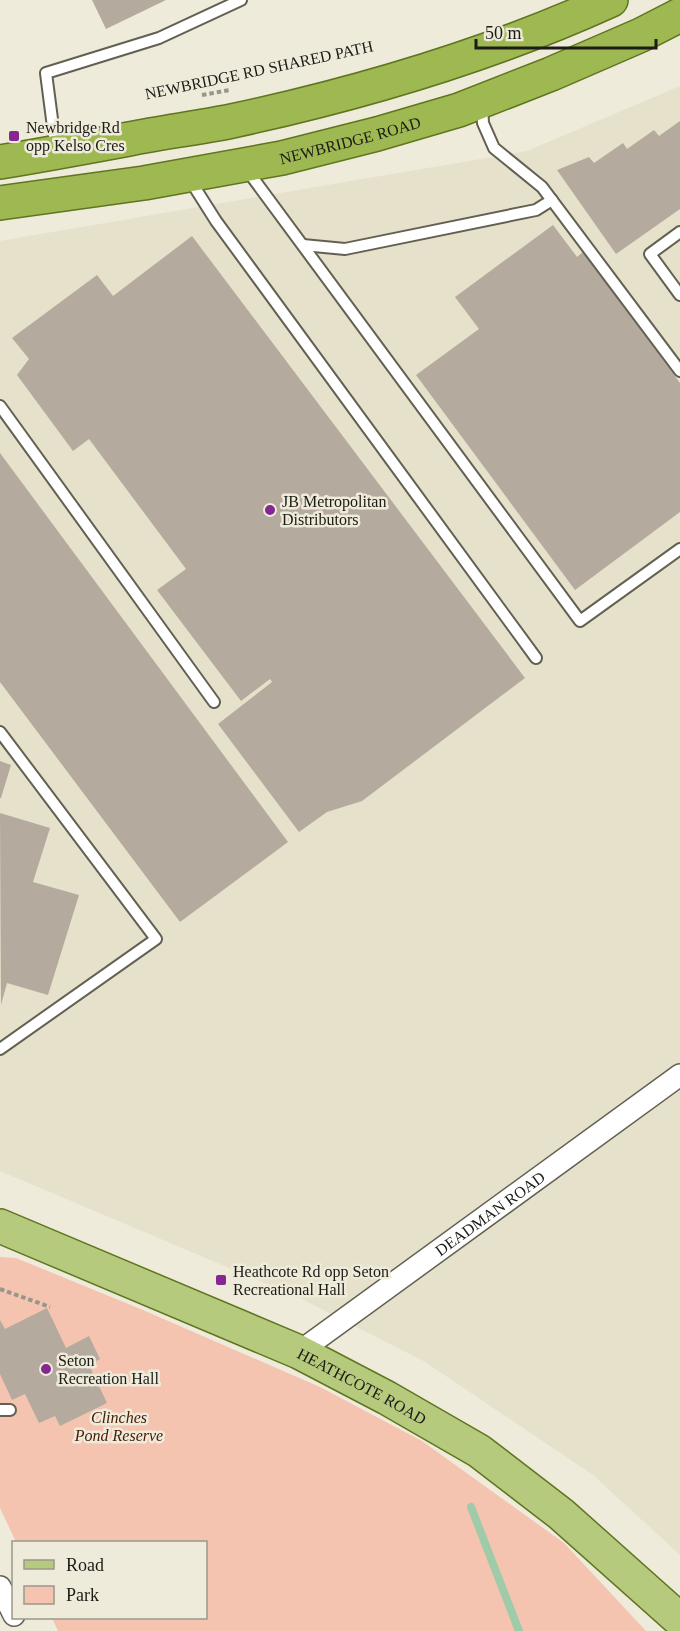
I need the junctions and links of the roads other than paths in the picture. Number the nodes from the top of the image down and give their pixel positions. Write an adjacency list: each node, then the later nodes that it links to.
1 (241, 0): 5 (lane)
2 (611, 0): 5 (highway)
3 (680, 15): 4 (highway, NEWBRIDGE ROAD)
4 (482, 101): 7 (highway, NEWBRIDGE ROAD); 9 (lane)
5 (56, 153): 6 (highway)
6 (0, 162)
7 (243, 165): 8 (highway, NEWBRIDGE ROAD); 12 (lane)
8 (187, 175): 10 (highway, NEWBRIDGE ROAD); 17 (lane)
9 (552, 200): 12 (lane); 14 (lane)
10 (0, 202)
11 (680, 232): 13 (lane)
12 (303, 245): 16 (lane)
13 (680, 295)
14 (680, 371)
15 (0, 406): 18 (lane)
16 (680, 549)
17 (536, 658)
18 (214, 702)
19 (0, 732): 20 (lane)
20 (0, 1049)
21 (680, 1075): 23 (street, DEADMAN ROAD)
22 (0, 1226): 23 (main road, HEATHCOTE ROAD)
23 (299, 1352): 26 (main road, HEATHCOTE ROAD)
24 (0, 1587): 25 (street)
25 (12, 1612)
26 (680, 1620)

